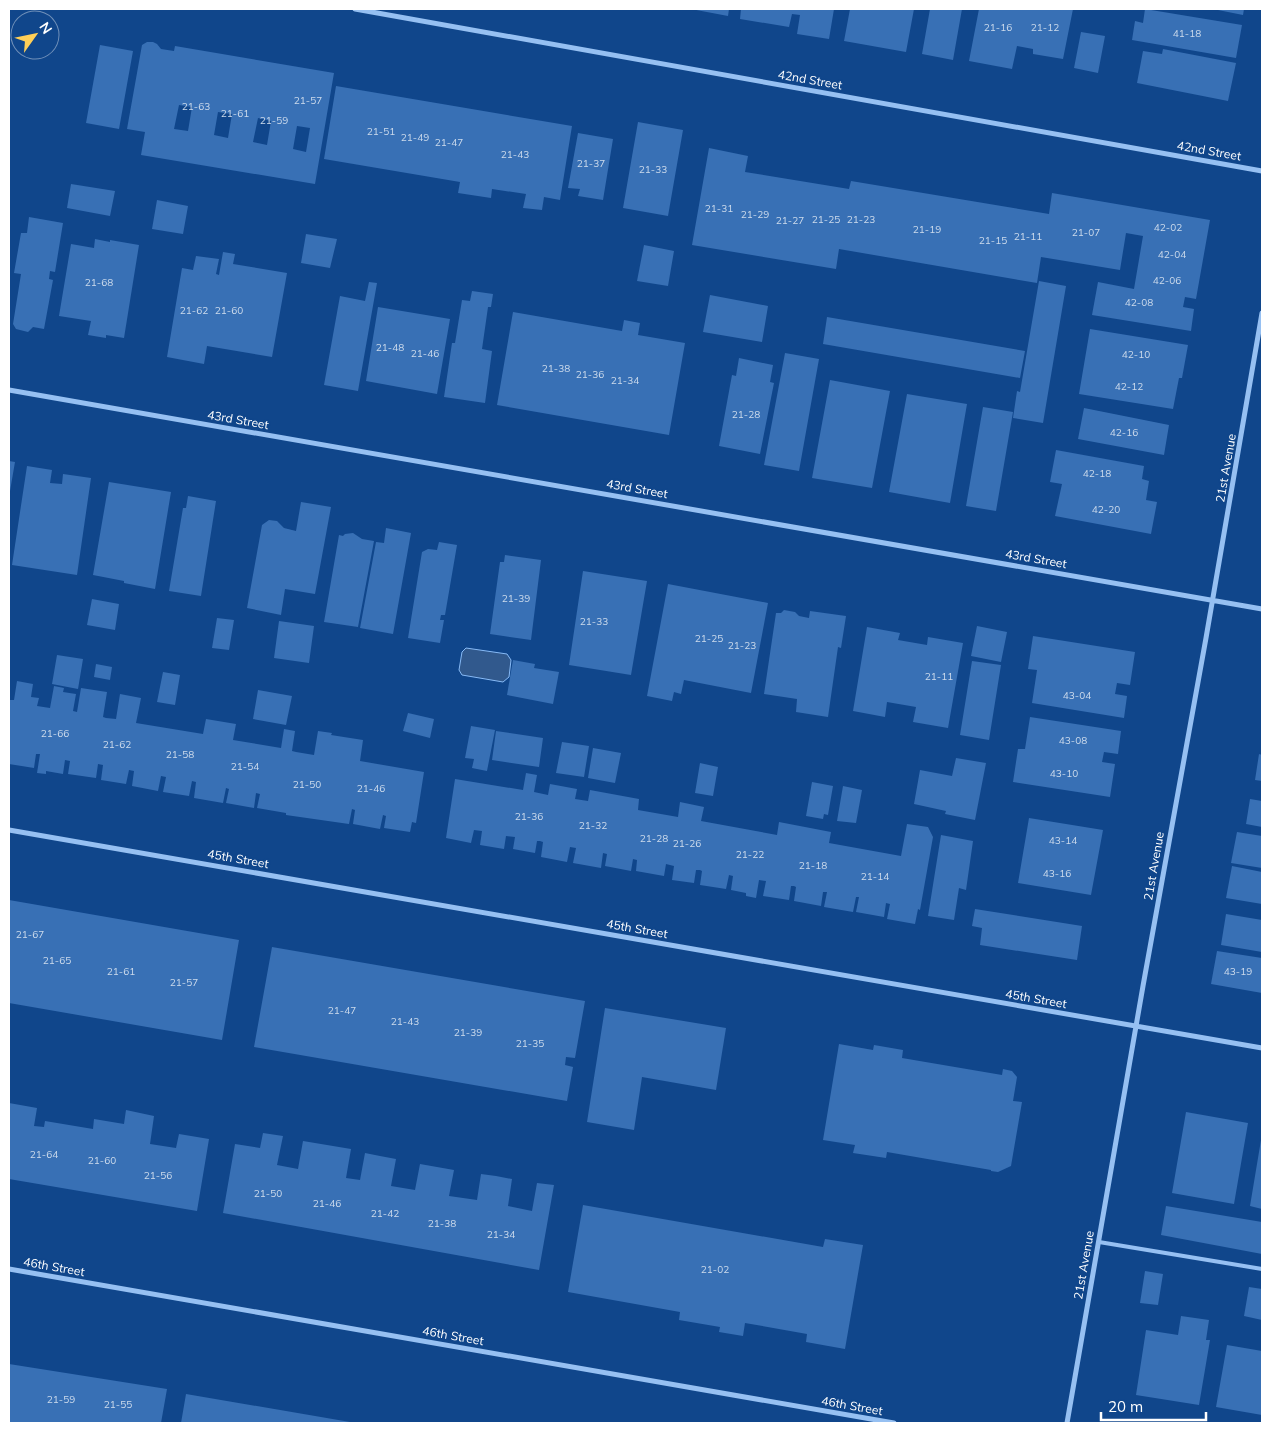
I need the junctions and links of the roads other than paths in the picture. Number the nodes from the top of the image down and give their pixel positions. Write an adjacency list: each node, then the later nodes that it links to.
1 (355, 9): 2 (street, 42nd Street)
2 (1262, 171)
3 (1262, 313): 5 (street, 21st Avenue)
4 (9, 390): 5 (street, 43rd Street)
5 (1213, 600): 6 (street, 43rd Street); 8 (street, 21st Avenue)
6 (1262, 609)
7 (9, 830): 8 (street, 45th Street)
8 (1136, 1026): 9 (street, 45th Street); 10 (street, 21st Avenue)
9 (1262, 1048)
10 (1098, 1242): 12 (lane); 14 (street, 21st Avenue)
11 (9, 1269): 13 (street, 46th Street)
12 (1262, 1269)
13 (894, 1423)
14 (1067, 1423)

